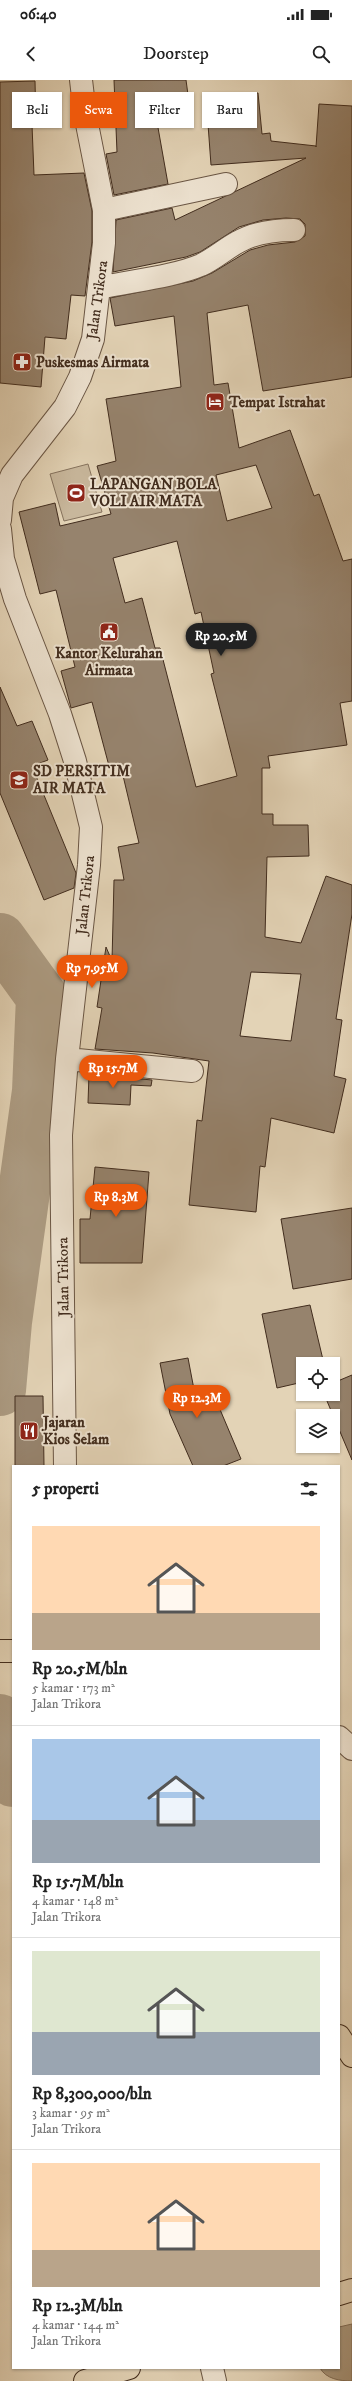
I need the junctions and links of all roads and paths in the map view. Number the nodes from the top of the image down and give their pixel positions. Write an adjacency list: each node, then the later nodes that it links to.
1 (81, 80): 3 (street, Jalan Trikora)
2 (226, 184): 3 (street)
3 (104, 210): 5 (street, Jalan Trikora)
4 (294, 230): 5 (street)
5 (99, 288): 6 (street, Jalan Trikora)
6 (0, 520)
7 (0, 529): 8 (street, Jalan Trikora)
8 (67, 1059): 9 (street); 10 (street, Jalan Trikora)
9 (192, 1071)
10 (65, 1465)
11 (0, 1651): 12 (highway)
12 (12, 1651)
13 (340, 1738): 14 (street)
14 (352, 1749)
15 (340, 2038): 16 (highway)
16 (352, 2056)
17 (125, 2369): 19 (highway)
18 (212, 2369): 20 (street)
19 (85, 2381)
20 (215, 2381)

